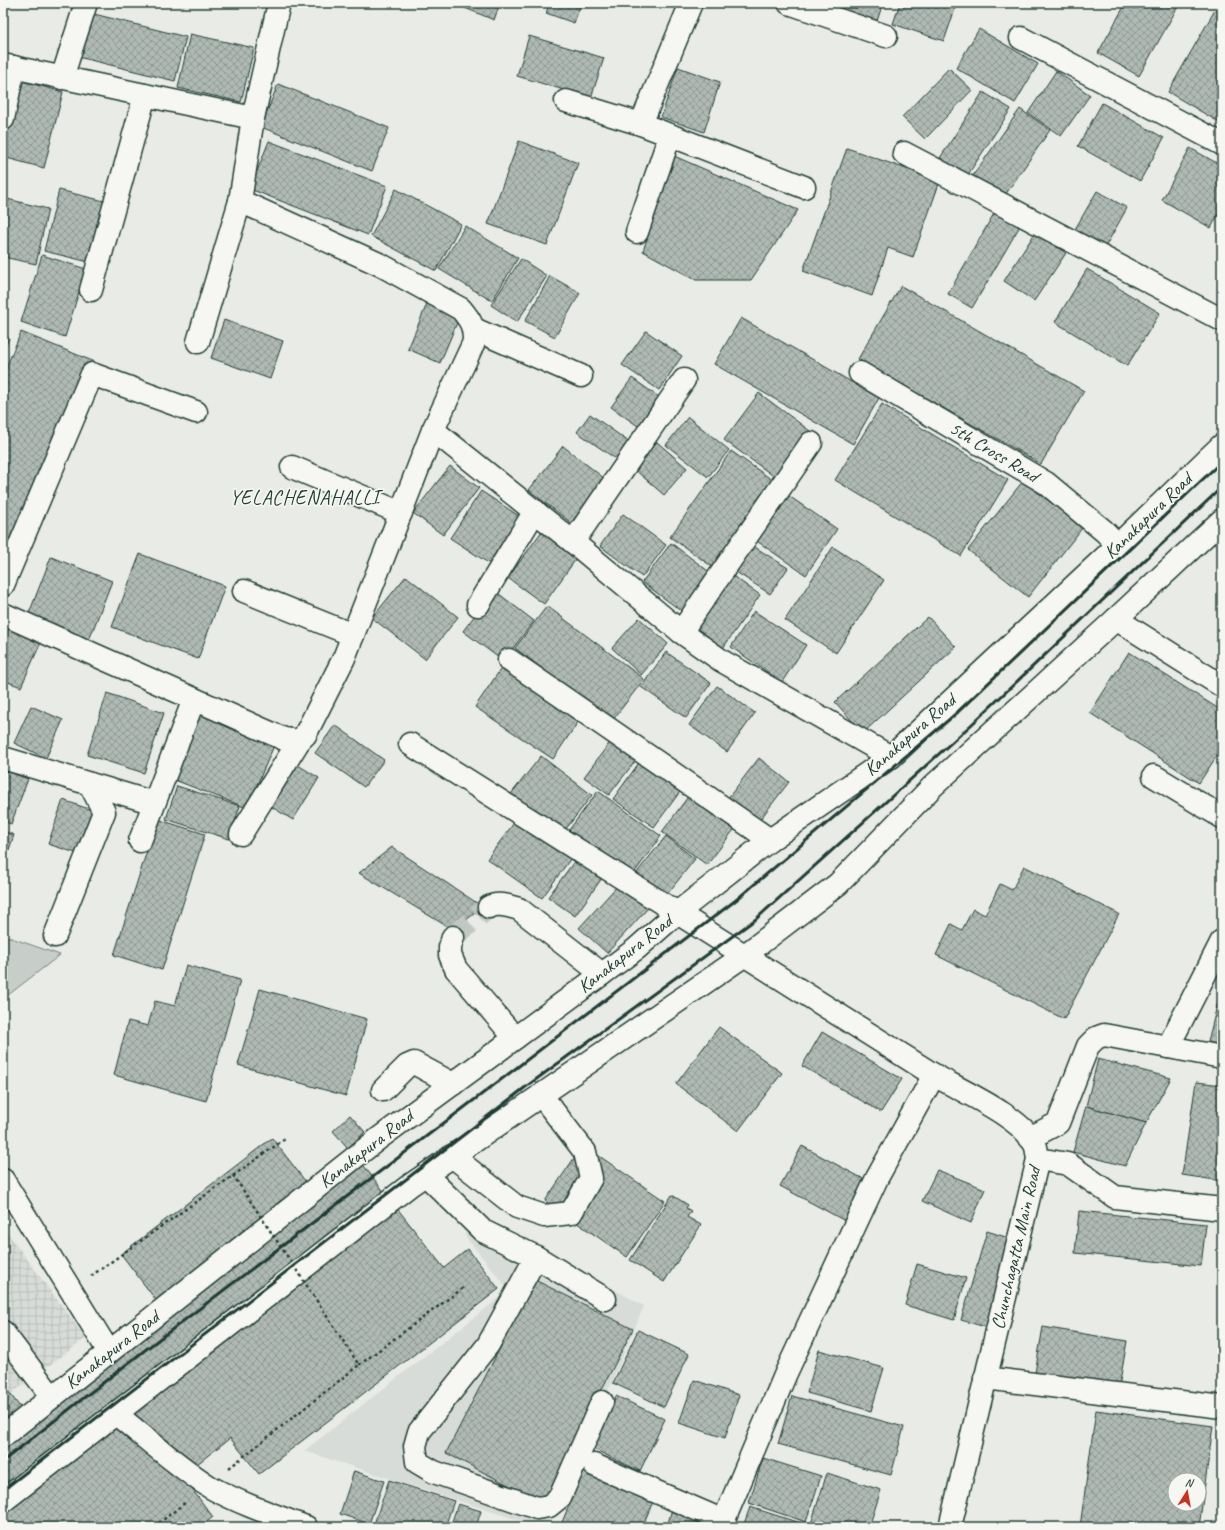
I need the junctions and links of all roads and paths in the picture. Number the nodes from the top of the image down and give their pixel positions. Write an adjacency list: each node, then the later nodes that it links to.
1 (86, 3): 8 (main road)
2 (278, 3): 11 (main road)
3 (691, 3): 13 (main road)
4 (789, 3): 5 (main road)
5 (886, 36)
6 (1022, 38): 15 (main road)
7 (8, 66): 8 (main road); 12 (main road)
8 (62, 78): 9 (main road)
9 (145, 95): 11 (main road); 20 (main road)
10 (566, 100): 13 (main road)
11 (253, 118): 18 (main road)
12 (3, 119)
13 (642, 124): 14 (main road)
14 (670, 135): 17 (main road); 19 (main road)
15 (1222, 144)
16 (904, 153): 21 (main road)
17 (804, 187)
18 (240, 201): 22 (main road); 23 (main road)
19 (636, 232)
20 (91, 290)
21 (1222, 320)
22 (474, 329): 25 (main road); 28 (main road)
23 (198, 342)
24 (860, 373): 36 (main road, 5th Cross Road)
25 (581, 376)
26 (684, 380): 35 (main road)
27 (196, 412): 37 (main road)
28 (433, 430): 32 (main road); 33 (main road)
29 (811, 443): 42 (main road)
30 (1222, 445): 36 (main road, Kanakapura Road)
31 (292, 467): 33 (main road)
32 (535, 512): 35 (main road); 39 (main road)
33 (401, 513): 43 (main road)
34 (1222, 520): 41 (main road)
35 (573, 542): 42 (main road)
36 (1118, 545): 49 (main road, Kanakapura Road)
37 (3, 585)
38 (244, 591): 43 (main road)
39 (478, 605)
40 (3, 614): 46 (main road)
41 (1116, 619): 45 (main road); 63 (main road)
42 (681, 632): 49 (main road)
43 (353, 635): 47 (main road)
44 (509, 660): 56 (main road)
45 (1222, 686)
46 (194, 699): 47 (main road); 53 (main road)
47 (299, 741): 55 (main road)
48 (410, 744): 59 (main road, Chunchagatta Main Road)
49 (891, 757): 56 (main road, Kanakapura Road)
50 (3, 758): 52 (main road)
51 (1154, 776): 54 (main road)
52 (90, 784): 53 (main road); 60 (main road)
53 (154, 803): 57 (main road)
54 (1222, 817)
55 (240, 834)
56 (770, 840): 59 (main road, Kanakapura Road)
57 (140, 841)
58 (489, 907): 64 (main road)
59 (677, 913): 63 (main road, Chunchagatta Main Road); 64 (main road, Kanakapura Road)
60 (55, 936)
61 (453, 937): 65 (main road)
62 (1222, 941): 66 (main road)
63 (745, 955): 68 (main road, Chunchagatta Main Road); 71 (main road)
64 (602, 974): 65 (main road, Kanakapura Road)
65 (515, 1038): 69 (main road, Kanakapura Road)
66 (1168, 1047): 67 (main road); 72 (main road)
67 (1222, 1057)
68 (934, 1075): 72 (main road, Chunchagatta Main Road); 96 (main road)
69 (453, 1084): 70 (main road); 85 (main road, Kanakapura Road)
70 (383, 1090)
71 (541, 1095): 74 (main road); 74 (main road)
72 (1030, 1138): 75 (main road, Chunchagatta Main Road)
73 (285, 1139): 76 (path)
74 (452, 1156): 77 (main road)
75 (1038, 1159): 79 (main road); 87 (main road, Chunchagatta Main Road)
76 (233, 1175): 82 (path); 86 (path, bridge)
77 (426, 1175): 80 (main road); 91 (main road)
78 (3, 1180): 82 (main road)
79 (1222, 1209)
80 (536, 1257): 83 (main road); 89 (main road)
81 (463, 1288): 86 (path)
82 (71, 1290): 85 (main road)
83 (605, 1299)
84 (3, 1332): 88 (main road)
85 (109, 1352): 88 (main road, Kanakapura Road)
86 (359, 1365): 94 (path)
87 (985, 1378): 90 (main road); 99 (main road, Chunchagatta Main Road)
88 (52, 1397): 92 (main road, Kanakapura Road)
89 (602, 1402)
90 (1222, 1407)
91 (116, 1414): 94 (main road); 95 (main road)
92 (3, 1436)
93 (594, 1465): 96 (main road)
94 (208, 1485): 97 (path); 98 (main road)
95 (3, 1501)
96 (722, 1524)
97 (154, 1527)
98 (306, 1527)
99 (950, 1527)

